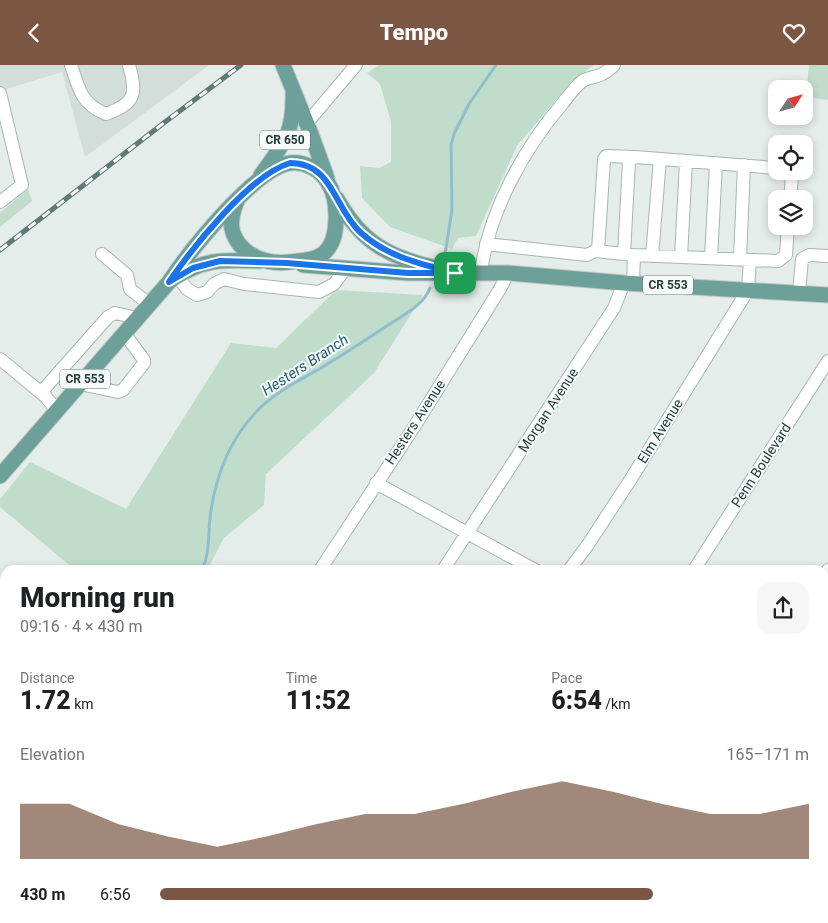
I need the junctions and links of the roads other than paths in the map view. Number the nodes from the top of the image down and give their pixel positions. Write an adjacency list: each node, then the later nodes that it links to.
1 (71, 65): 2 (street)
2 (129, 65)
3 (283, 65): 6 (main road, CR 650)
4 (356, 65): 8 (street)
5 (614, 65): 20 (street)
6 (292, 87): 8 (main road, CR 650); 15 (main road, CR 650)
7 (0, 93): 18 (street)
8 (307, 123): 16 (main road, CR 650)
9 (635, 157): 10 (street); 21 (street); 23 (street, Morgan Avenue)
10 (660, 159): 11 (street); 24 (street)
11 (686, 161): 12 (street); 26 (street)
12 (716, 163): 13 (street); 27 (street)
13 (744, 165): 14 (street); 28 (street)
14 (768, 166)
15 (254, 184): 16 (main road); 17 (main road)
16 (330, 187): 30 (main road); 32 (main road, CR 553)
17 (237, 201): 29 (main road); 35 (main road, CR 553)
18 (0, 202)
19 (787, 235): 28 (street)
20 (486, 244): 21 (street); 33 (street)
21 (598, 251): 23 (street)
22 (102, 254): 40 (street)
23 (629, 255): 24 (street); 36 (street, Morgan Avenue)
24 (652, 256): 26 (street)
25 (828, 256): 38 (street)
26 (681, 257): 27 (street)
27 (711, 258): 28 (street)
28 (745, 260): 37 (street)
29 (271, 262): 30 (main road); 35 (main road, CR 553)
30 (287, 263): 31 (main road, CR 553)
31 (346, 268): 32 (main road, CR 553); 35 (street)
32 (455, 273): 33 (main road, CR 553)
33 (481, 273): 34 (main road, CR 553)
34 (508, 273): 36 (main road, CR 553); 49 (street, Hesters Avenue)
35 (173, 279): 40 (main road, CR 553)
36 (628, 283): 37 (main road, CR 553); 50 (street, Morgan Avenue)
37 (748, 290): 38 (main road, CR 553); 54 (street, Elm Avenue)
38 (799, 293): 39 (main road, CR 553)
39 (828, 295)
40 (149, 304): 41 (main road, CR 553)
41 (137, 318): 42 (main road, CR 553); 46 (street)
42 (124, 333): 45 (main road, CR 553); 45 (street)
43 (0, 359): 46 (street)
44 (828, 361): 55 (street, Penn Boulevard)
45 (80, 385): 47 (main road, CR 553)
46 (45, 396): 47 (street)
47 (57, 411): 48 (main road, CR 553)
48 (0, 476)
49 (376, 483): 50 (street); 51 (street, Hesters Avenue)
50 (467, 534): 52 (street, Morgan Avenue); 53 (street)
51 (323, 565)
52 (446, 565)
53 (526, 565)
54 (573, 565)
55 (697, 565)

